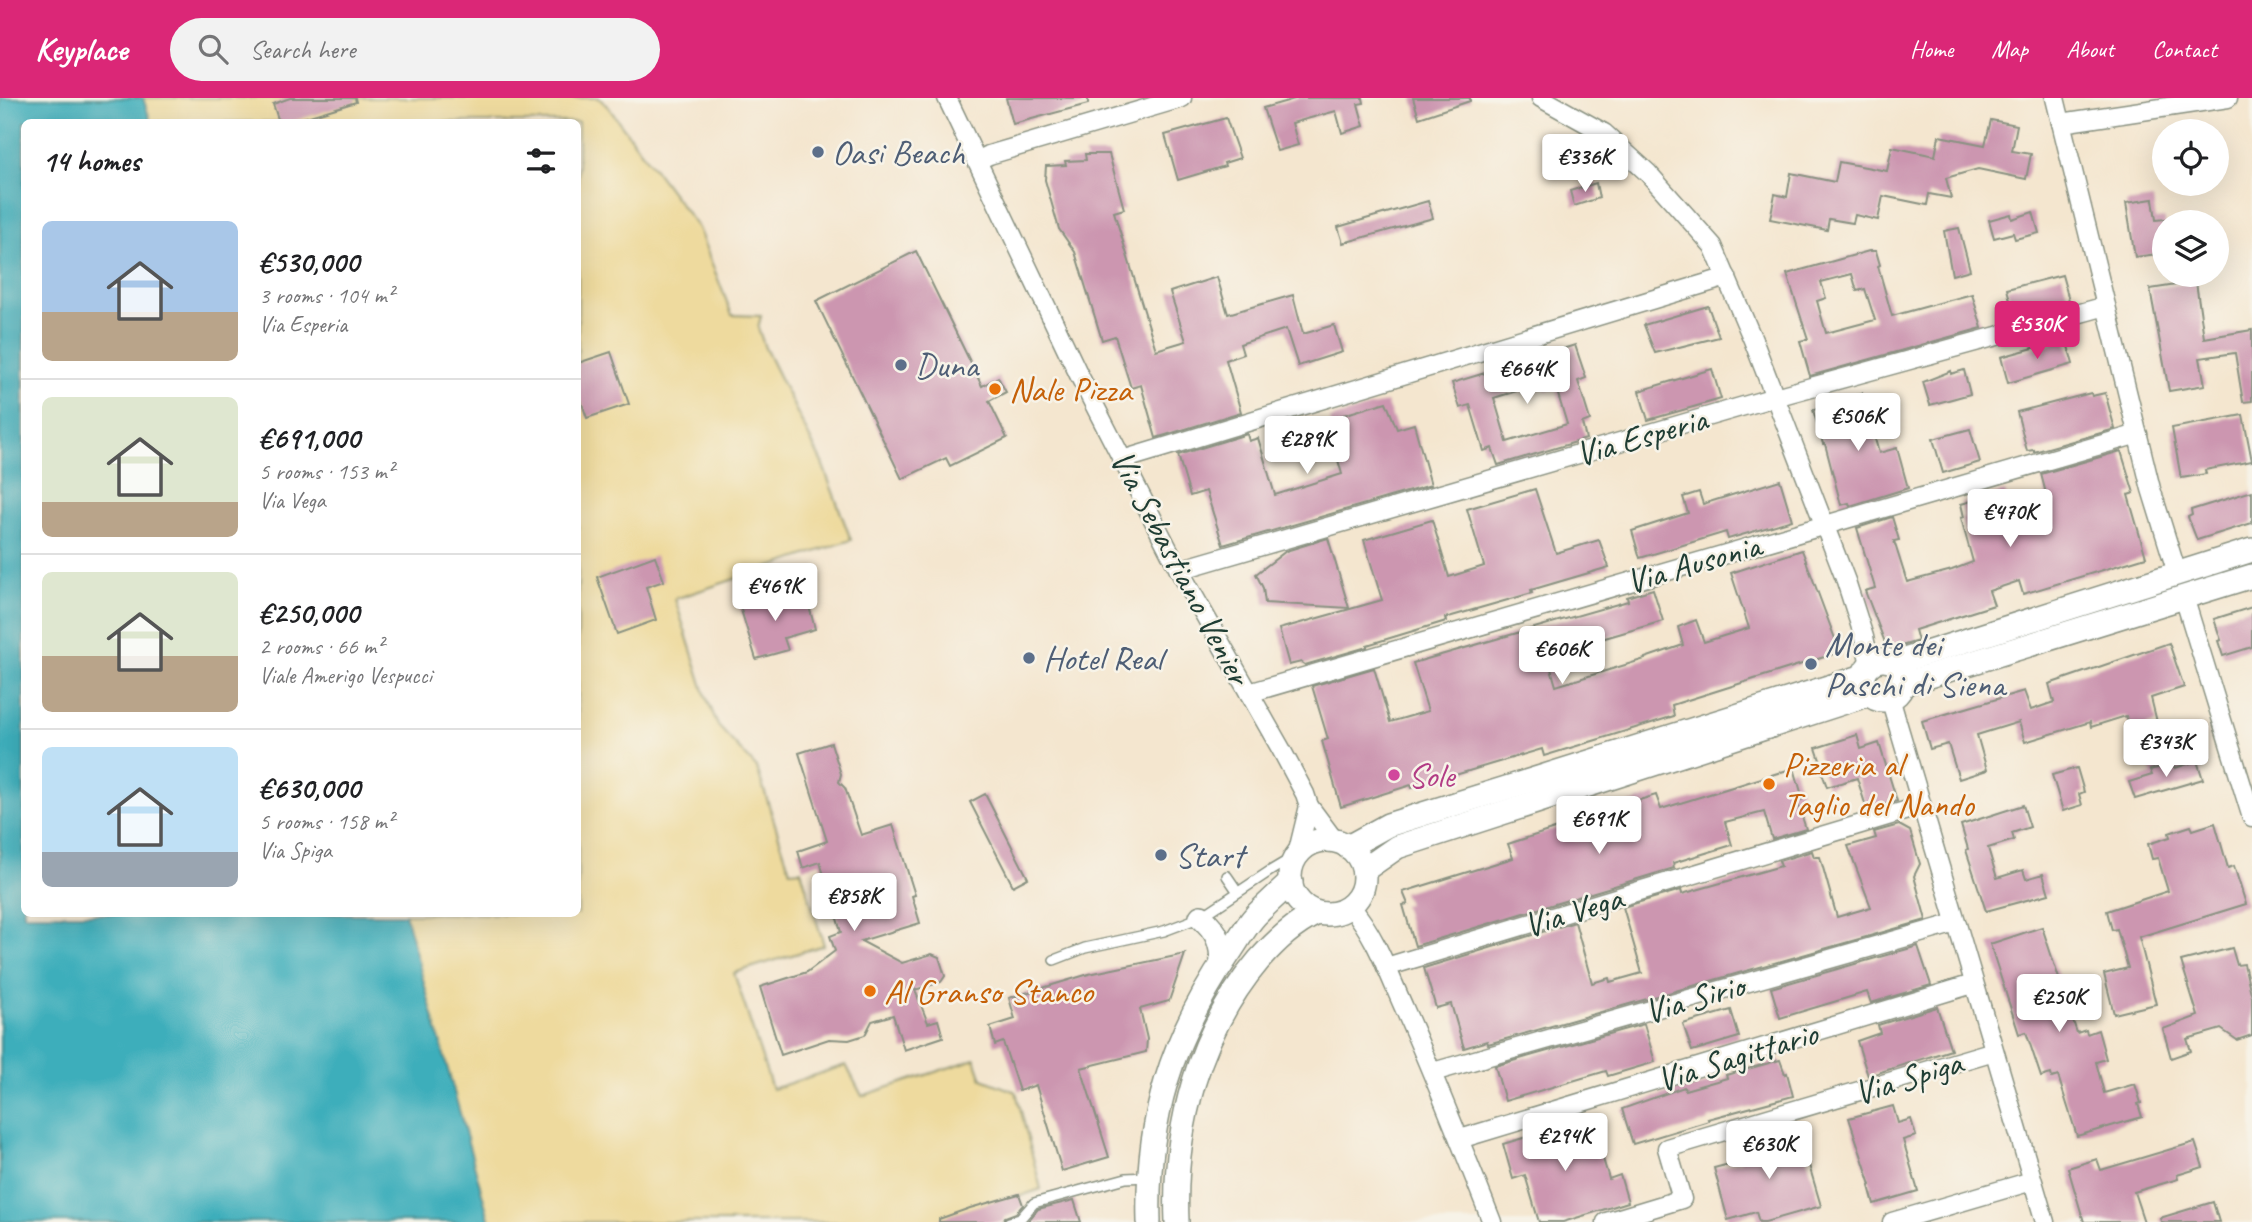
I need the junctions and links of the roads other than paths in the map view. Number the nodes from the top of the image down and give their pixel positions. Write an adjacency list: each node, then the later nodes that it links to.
1 (947, 98): 7 (street, Via Sebastiano Venier)
2 (1182, 98): 7 (street)
3 (1541, 98): 8 (street)
4 (2055, 98): 6 (street)
5 (2228, 98): 6 (street)
6 (2061, 123): 9 (street)
7 (977, 161): 12 (street, Via Sebastiano Venier)
8 (1727, 277): 10 (street); 12 (street)
9 (2106, 306): 10 (street, Via Esperia); 11 (street)
10 (1774, 397): 13 (street); 15 (street, Via Esperia)
11 (2138, 434): 13 (street, Via Ausonia); 16 (street)
12 (1122, 460): 15 (street, Via Sebastiano Venier)
13 (1824, 525): 19 (street); 20 (street, Via Ausonia)
14 (2252, 550): 16 (street)
15 (1179, 570): 20 (street, Via Sebastiano Venier)
16 (2178, 573): 19 (street)
17 (2252, 576): 18 (street)
18 (2183, 597): 19 (street); 23 (street)
19 (1882, 677): 22 (street); 24 (street); 26 (street)
20 (1249, 693): 21 (street, Via Sebastiano Venier)
21 (1309, 806): 24 (street, Via Sebastiano Venier); 25 (street)
22 (1922, 806): 33 (street); 36 (street, Via Vega)
23 (2252, 818)
24 (1342, 844): 25 (street); 26 (street)
25 (1297, 855): 28 (street); 29 (lane)
26 (1364, 870): 30 (street)
27 (1227, 876): 29 (lane)
28 (1290, 882): 31 (street); 35 (street)
29 (1238, 892): 32 (lane)
30 (1350, 906): 31 (street); 36 (street)
31 (1317, 913): 45 (street)
32 (1201, 918): 34 (lane); 35 (street)
33 (1956, 923): 37 (street); 39 (street, Via Sirio)
34 (1054, 960)
35 (1222, 964): 41 (street)
36 (1386, 967): 39 (street)
37 (1973, 984): 38 (street); 40 (street, Via Sagittario)
38 (1994, 1051): 42 (street); 47 (street, Via Spiga)
39 (1433, 1072): 40 (street)
40 (1460, 1139): 46 (street)
41 (1150, 1177): 43 (lane); 44 (street)
42 (2032, 1181): 48 (street); 49 (street)
43 (1009, 1222)
44 (1149, 1222)
45 (1177, 1222)
46 (1492, 1222)
47 (1606, 1222)
48 (1892, 1222)
49 (2045, 1222)

